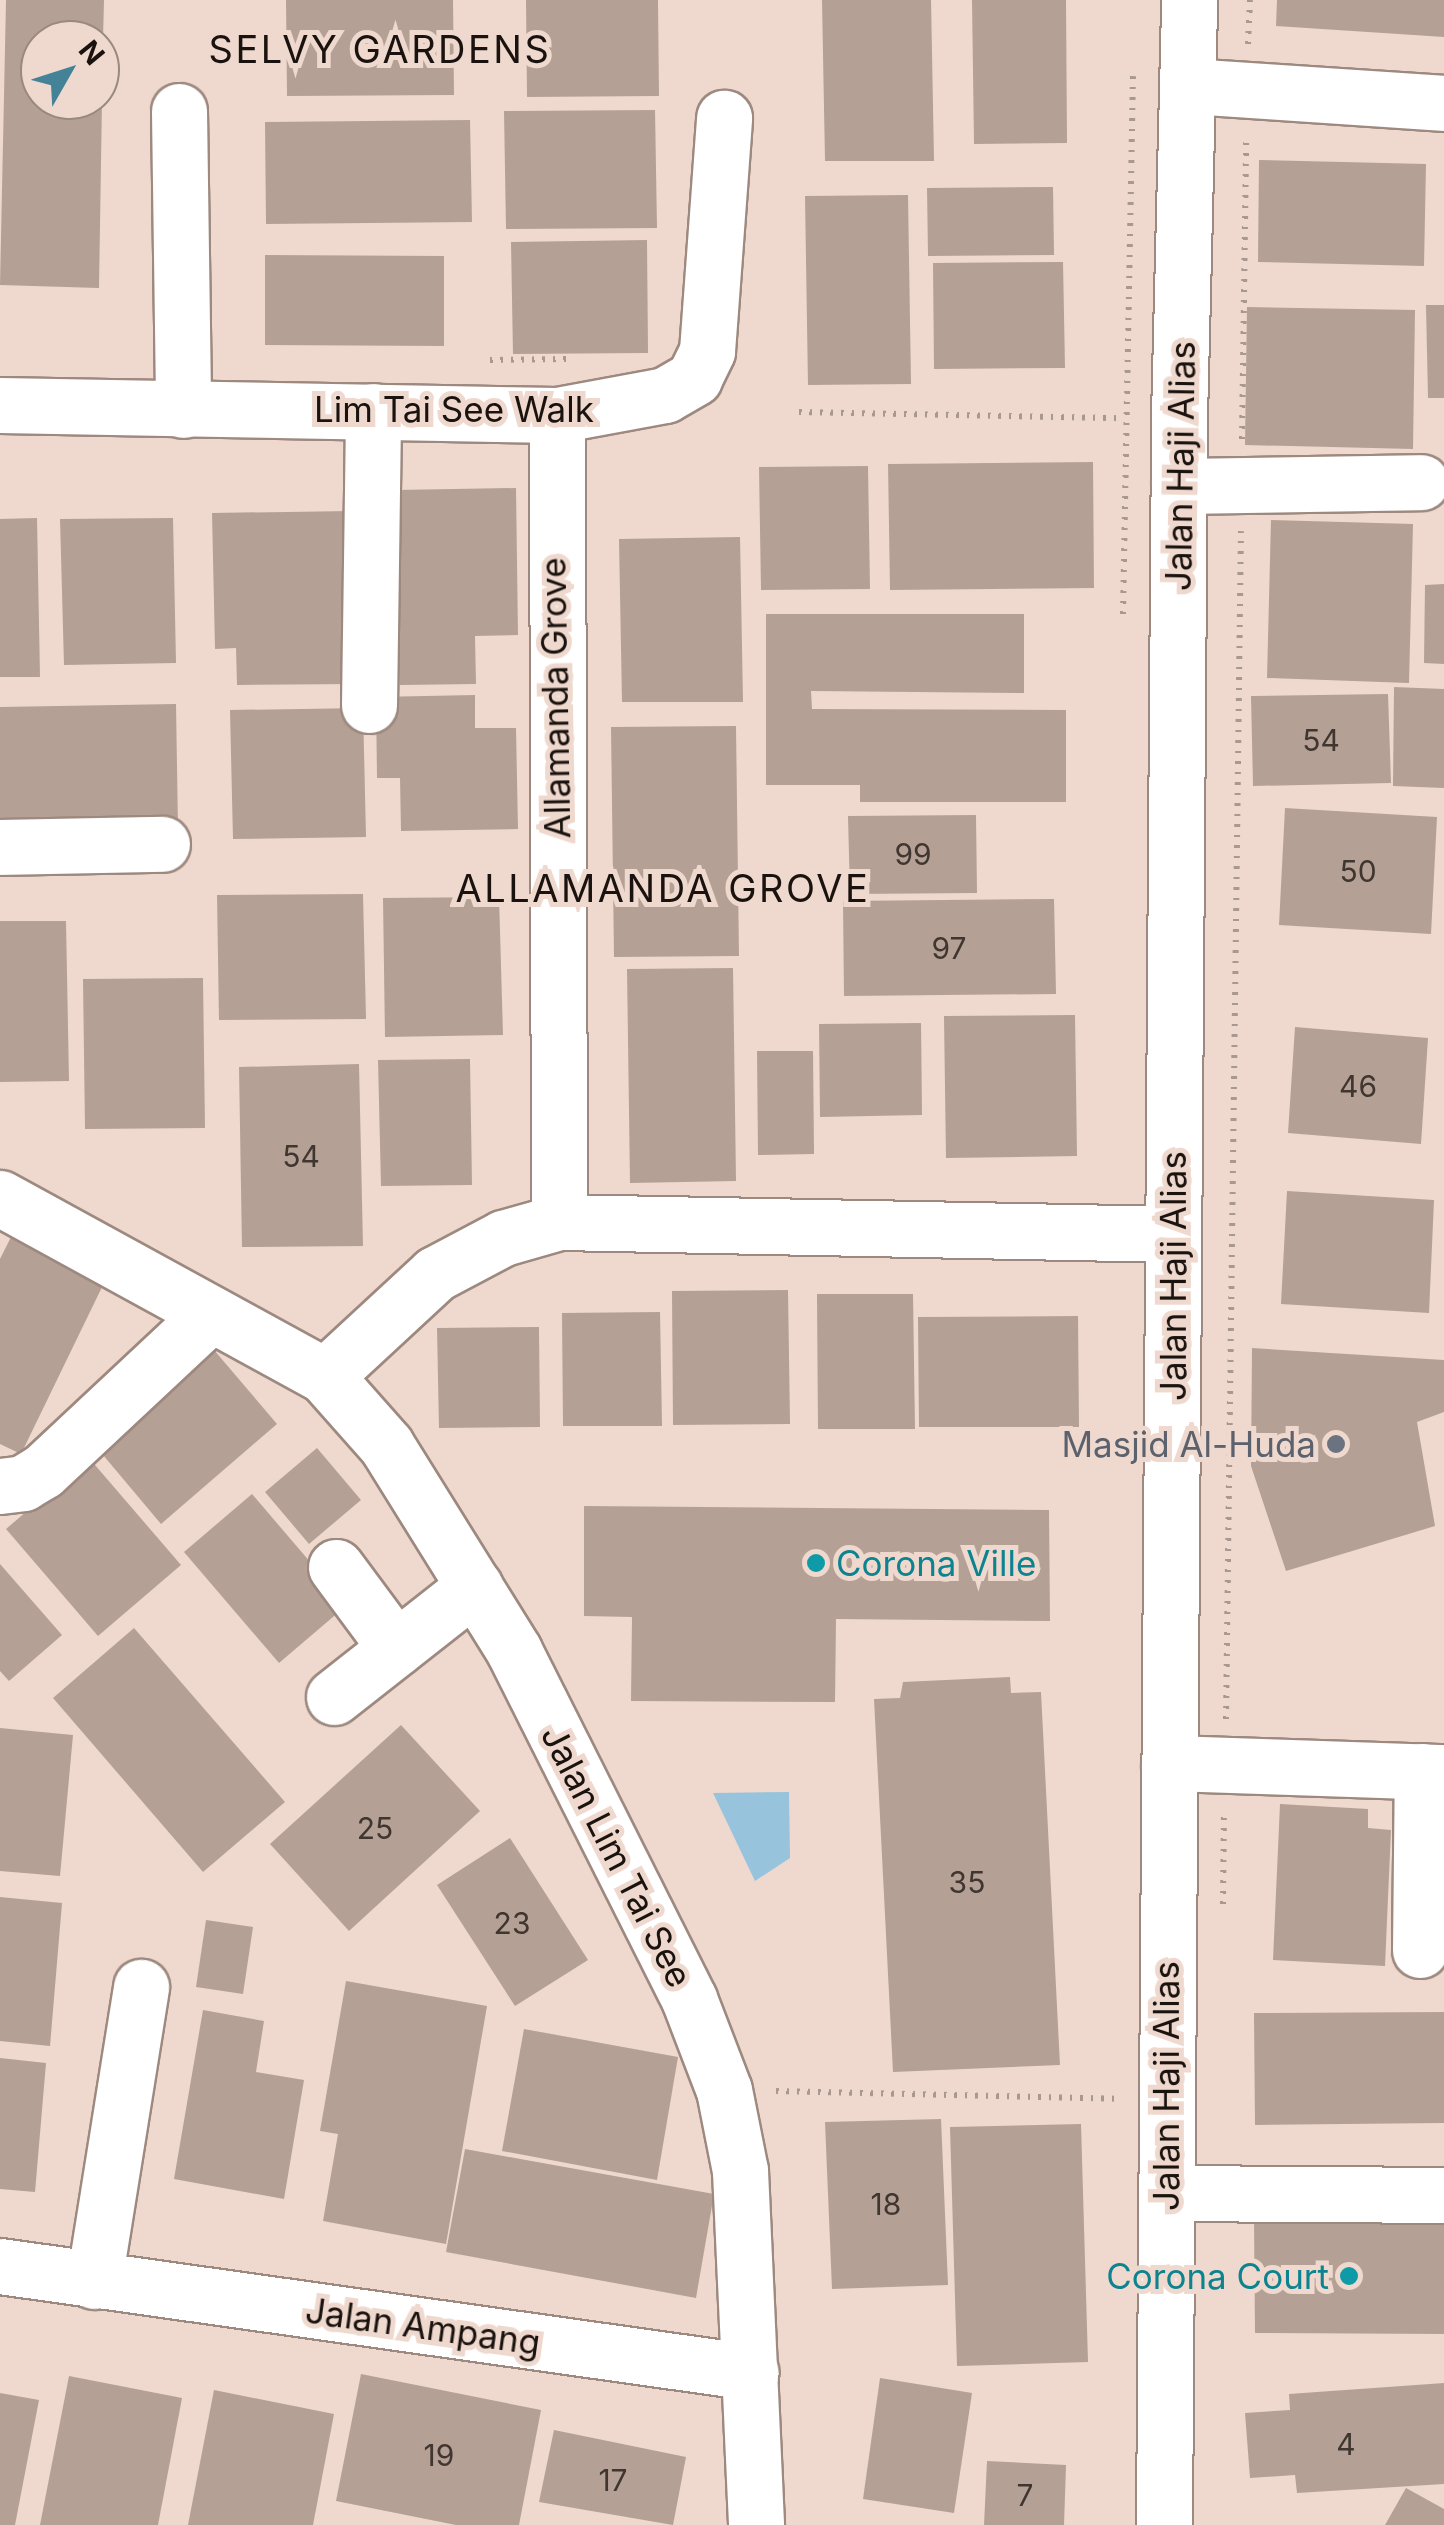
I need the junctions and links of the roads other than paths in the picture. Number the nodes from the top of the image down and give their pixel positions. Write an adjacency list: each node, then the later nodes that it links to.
1 (1189, 0): 2 (street, Jalan Haji Alias)
2 (1189, 86): 3 (street); 11 (street, Jalan Haji Alias)
3 (1444, 103)
4 (179, 110): 7 (street)
5 (724, 118): 9 (street, Lim Tai See Walk)
6 (0, 405): 7 (street, Lim Tai See Walk)
7 (183, 410): 8 (street, Lim Tai See Walk)
8 (372, 410): 9 (street, Lim Tai See Walk); 12 (street)
9 (557, 415): 16 (street, Allamanda Grove)
10 (1420, 482): 11 (street)
11 (1179, 486): 17 (street, Jalan Haji Alias)
12 (369, 705)
13 (162, 844): 14 (street)
14 (0, 848)
15 (0, 1198): 18 (street, Jalan Lim Tai See)
16 (559, 1222): 17 (street); 19 (street)
17 (1174, 1234): 25 (street, Jalan Haji Alias)
18 (211, 1314): 19 (street, Jalan Lim Tai See); 20 (street)
19 (326, 1376): 22 (street, Jalan Lim Tai See)
20 (0, 1486)
21 (336, 1567): 23 (street)
22 (475, 1586): 23 (street); 33 (street, Jalan Lim Tai See)
23 (396, 1648): 24 (street)
24 (334, 1697)
25 (1169, 1763): 26 (street); 29 (street, Jalan Haji Alias)
26 (1433, 1771): 27 (street)
27 (1420, 1950)
28 (141, 1988): 32 (street)
29 (1166, 2193): 30 (street); 35 (street, Jalan Haji Alias)
30 (1444, 2195)
31 (0, 2266): 32 (street, Jalan Ampang)
32 (94, 2281): 33 (street, Jalan Ampang)
33 (750, 2372): 34 (street, Jalan Lim Tai See)
34 (756, 2525)
35 (1164, 2525)

